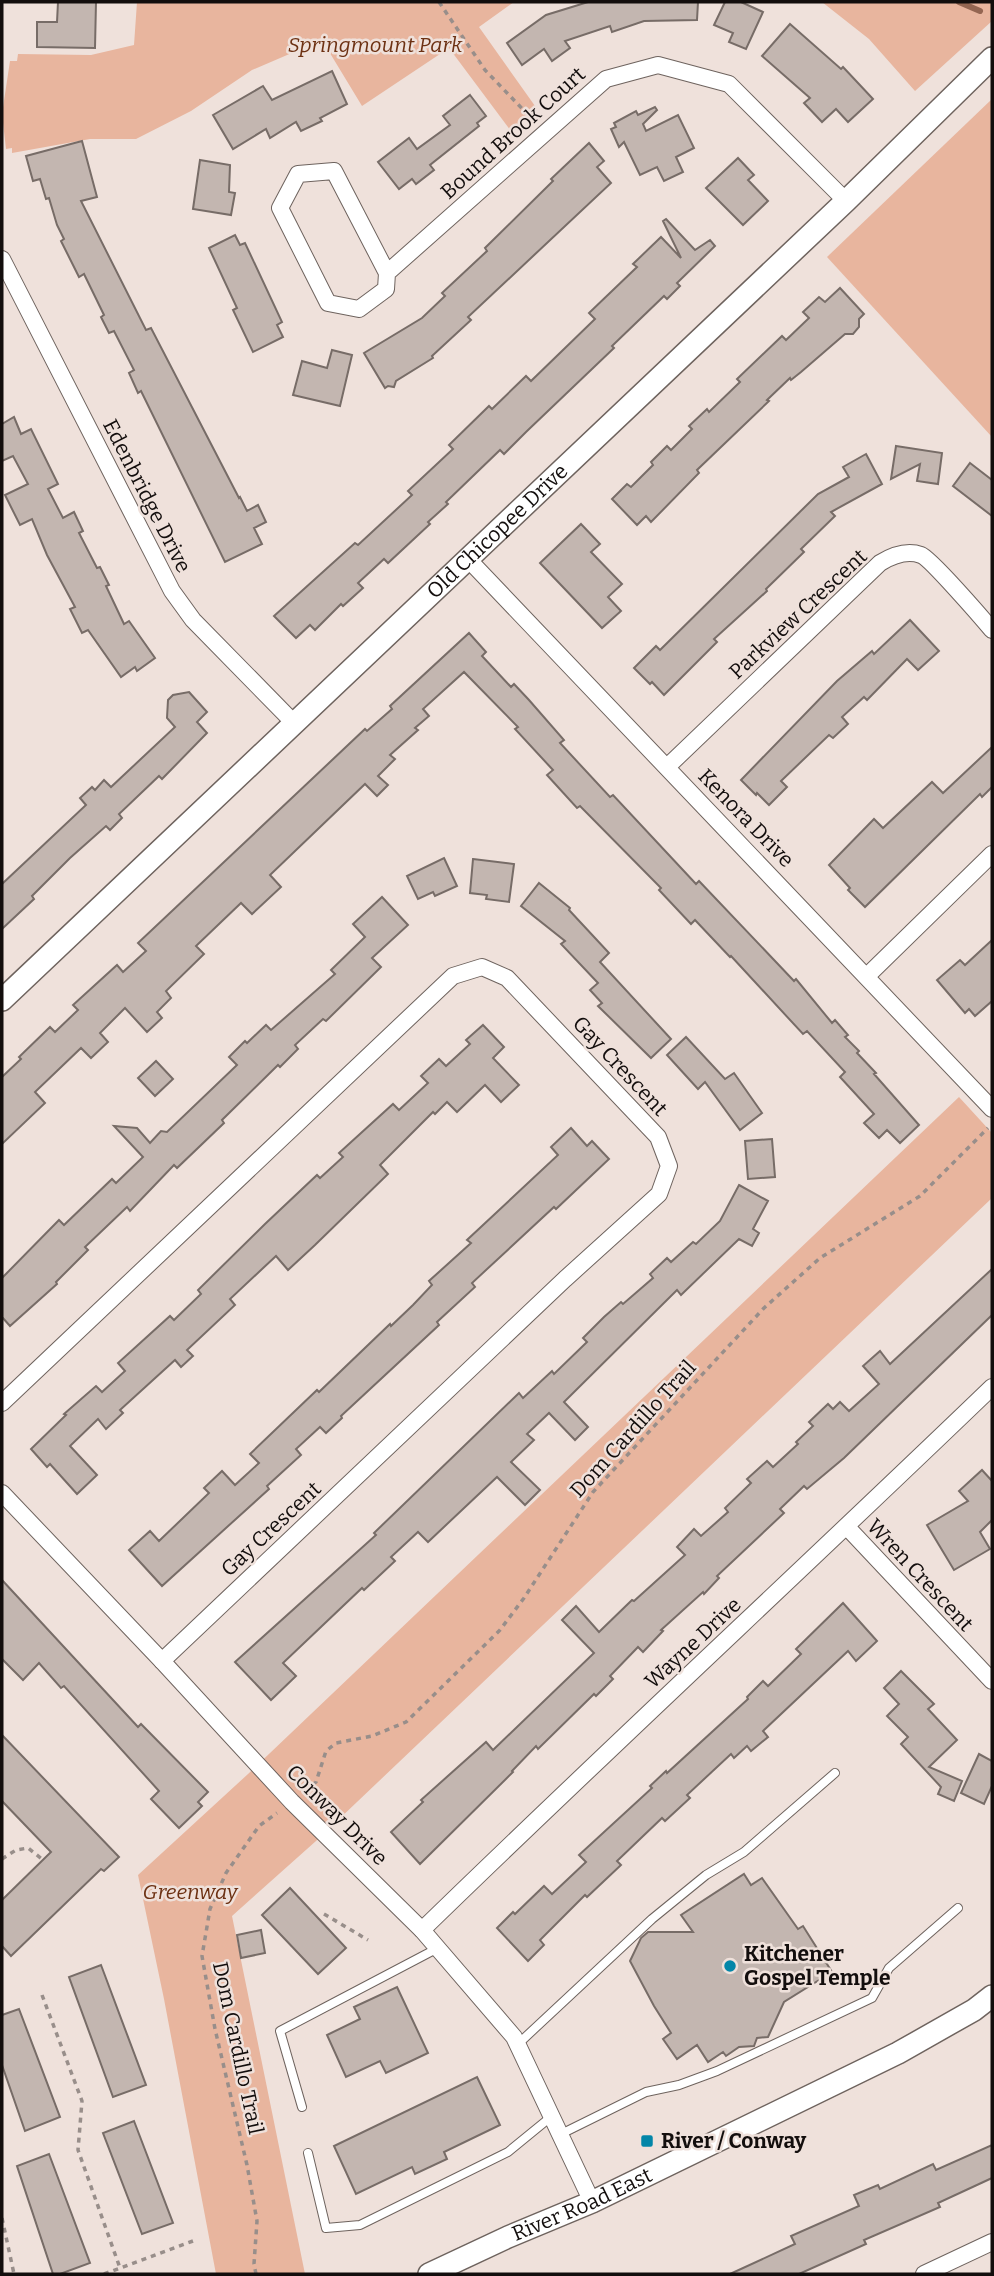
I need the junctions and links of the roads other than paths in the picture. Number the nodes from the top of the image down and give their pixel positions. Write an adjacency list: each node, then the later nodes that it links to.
1 (992, 58): 2 (street, Old Chicopee Drive)
2 (846, 201): 4 (street, Bound Brook Court); 5 (street, Old Chicopee Drive)
3 (2, 259): 7 (street, Edenbridge Drive)
4 (387, 273): 4 (street, Bound Brook Court)
5 (467, 558): 7 (street, Old Chicopee Drive); 8 (street, Kenora Drive)
6 (992, 630): 8 (street, Parkview Crescent)
7 (294, 723): 11 (street, Old Chicopee Drive)
8 (667, 767): 10 (street, Kenora Drive)
9 (992, 854): 10 (street)
10 (867, 976): 12 (street, Kenora Drive)
11 (2, 1000)
12 (992, 1109)
13 (992, 1387): 16 (street, Wayne Drive)
14 (2, 1403): 17 (street, Gay Crescent)
15 (2, 1493): 17 (street, Conway Drive)
16 (847, 1527): 18 (street, Wren Crescent); 21 (street, Wayne Drive)
17 (162, 1661): 21 (street, Conway Drive)
18 (992, 1681)
19 (835, 1773): 24 (lane)
20 (958, 1908): 27 (lane)
21 (422, 1930): 22 (street, Conway Drive)
22 (438, 1948): 24 (street, Conway Drive); 25 (lane)
23 (992, 1996): 29 (street, River Road East)
24 (518, 2044): 26 (street, Conway Drive)
25 (302, 2107)
26 (552, 2116): 27 (street, Conway Drive); 28 (lane)
27 (561, 2134): 29 (street, Conway Drive)
28 (308, 2153)
29 (592, 2202): 31 (street, River Road East)
30 (992, 2242): 32 (street)
31 (429, 2274)
32 (924, 2274)

